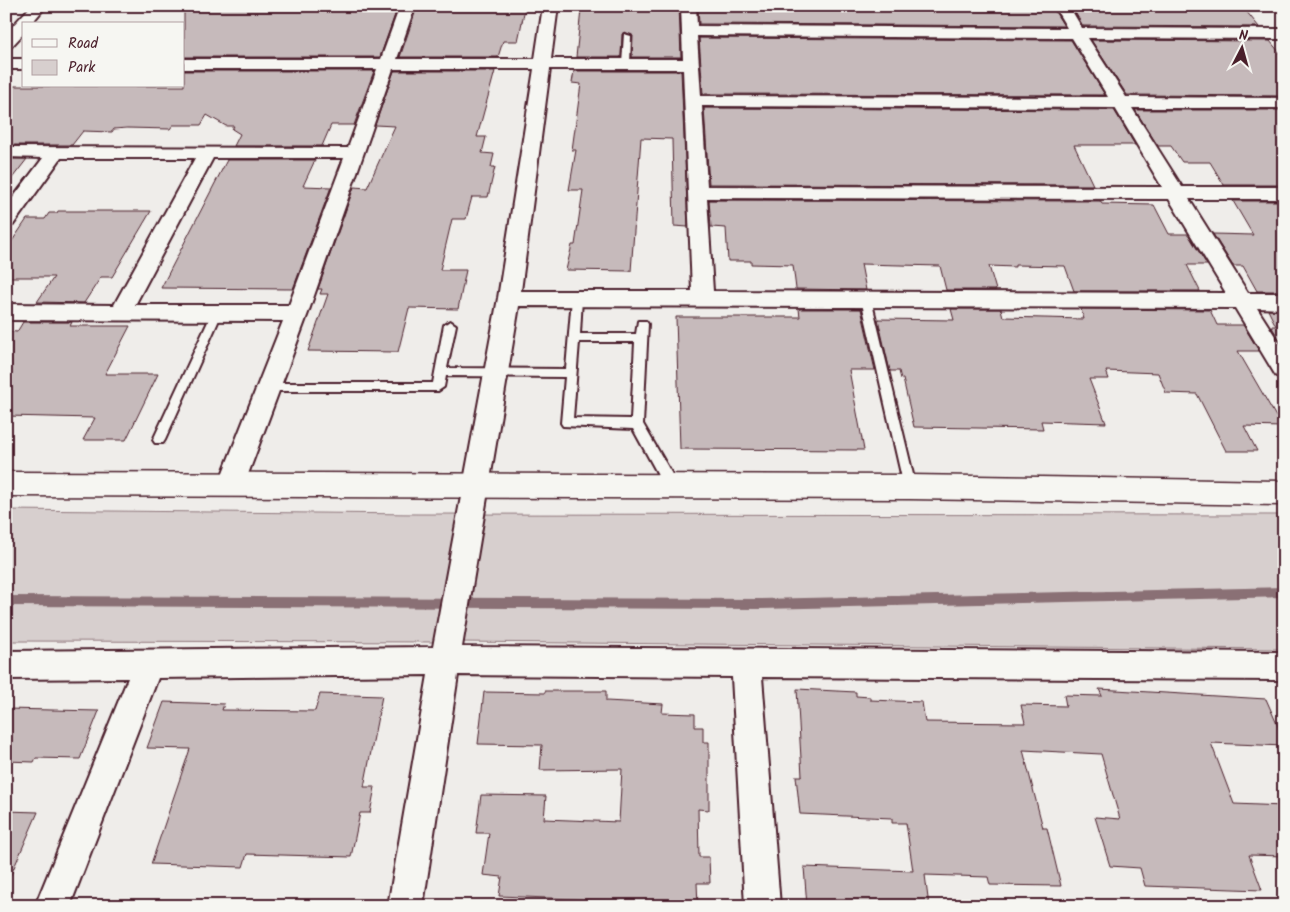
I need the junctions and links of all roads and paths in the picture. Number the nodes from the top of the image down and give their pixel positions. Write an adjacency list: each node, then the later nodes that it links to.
1 (39, 6): 6 (street)
2 (408, 6): 16 (street)
3 (551, 6): 17 (street)
4 (688, 6): 8 (street)
5 (1061, 6): 9 (street)
6 (25, 22)
7 (22, 25): 12 (street)
8 (690, 31): 9 (street); 19 (street)
9 (1077, 33): 10 (street); 21 (street)
10 (1284, 34)
11 (627, 36): 18 (lane)
12 (6, 43)
13 (6, 64): 14 (street)
14 (22, 64)
15 (185, 64): 16 (street)
16 (386, 64): 17 (street); 26 (street)
17 (542, 64): 18 (street); 31 (street)
18 (626, 64): 19 (street)
19 (691, 64): 20 (street)
20 (693, 101): 21 (street); 27 (street)
21 (1120, 102): 22 (street); 28 (street)
22 (1284, 103)
23 (6, 152): 24 (street)
24 (56, 152): 25 (street); 30 (street)
25 (207, 153): 26 (street); 38 (street)
26 (354, 153): 40 (street)
27 (698, 192): 28 (street); 33 (street)
28 (1175, 193): 29 (street); 35 (street)
29 (1284, 193)
30 (6, 221)
31 (509, 298): 32 (street); 47 (street)
32 (577, 298): 33 (street); 43 (lane)
33 (704, 299): 34 (street)
34 (866, 299): 35 (street); 56 (lane)
35 (1242, 301): 36 (street); 45 (street)
36 (1284, 301)
37 (6, 312): 38 (street)
38 (120, 312): 39 (street)
39 (216, 313): 40 (street); 51 (lane)
40 (297, 313): 49 (street)
41 (642, 324): 44 (lane)
42 (450, 325): 46 (lane)
43 (574, 338): 44 (lane); 48 (lane)
44 (641, 338): 50 (lane)
45 (1284, 370)
46 (440, 372): 47 (lane); 49 (lane)
47 (496, 372): 48 (lane); 54 (street)
48 (571, 373): 50 (lane)
49 (269, 388): 53 (street)
50 (637, 424): 55 (lane)
51 (159, 440)
52 (6, 484): 53 (street)
53 (231, 485): 54 (street)
54 (477, 486): 55 (street); 58 (street)
55 (672, 487): 56 (street)
56 (910, 488): 57 (street)
57 (1284, 493)
58 (445, 661): 59 (street); 60 (street); 64 (street)
59 (746, 662): 62 (street); 65 (street)
60 (149, 664): 61 (street); 63 (street)
61 (6, 665)
62 (1284, 666)
63 (52, 906)
64 (404, 906)
65 (763, 906)

